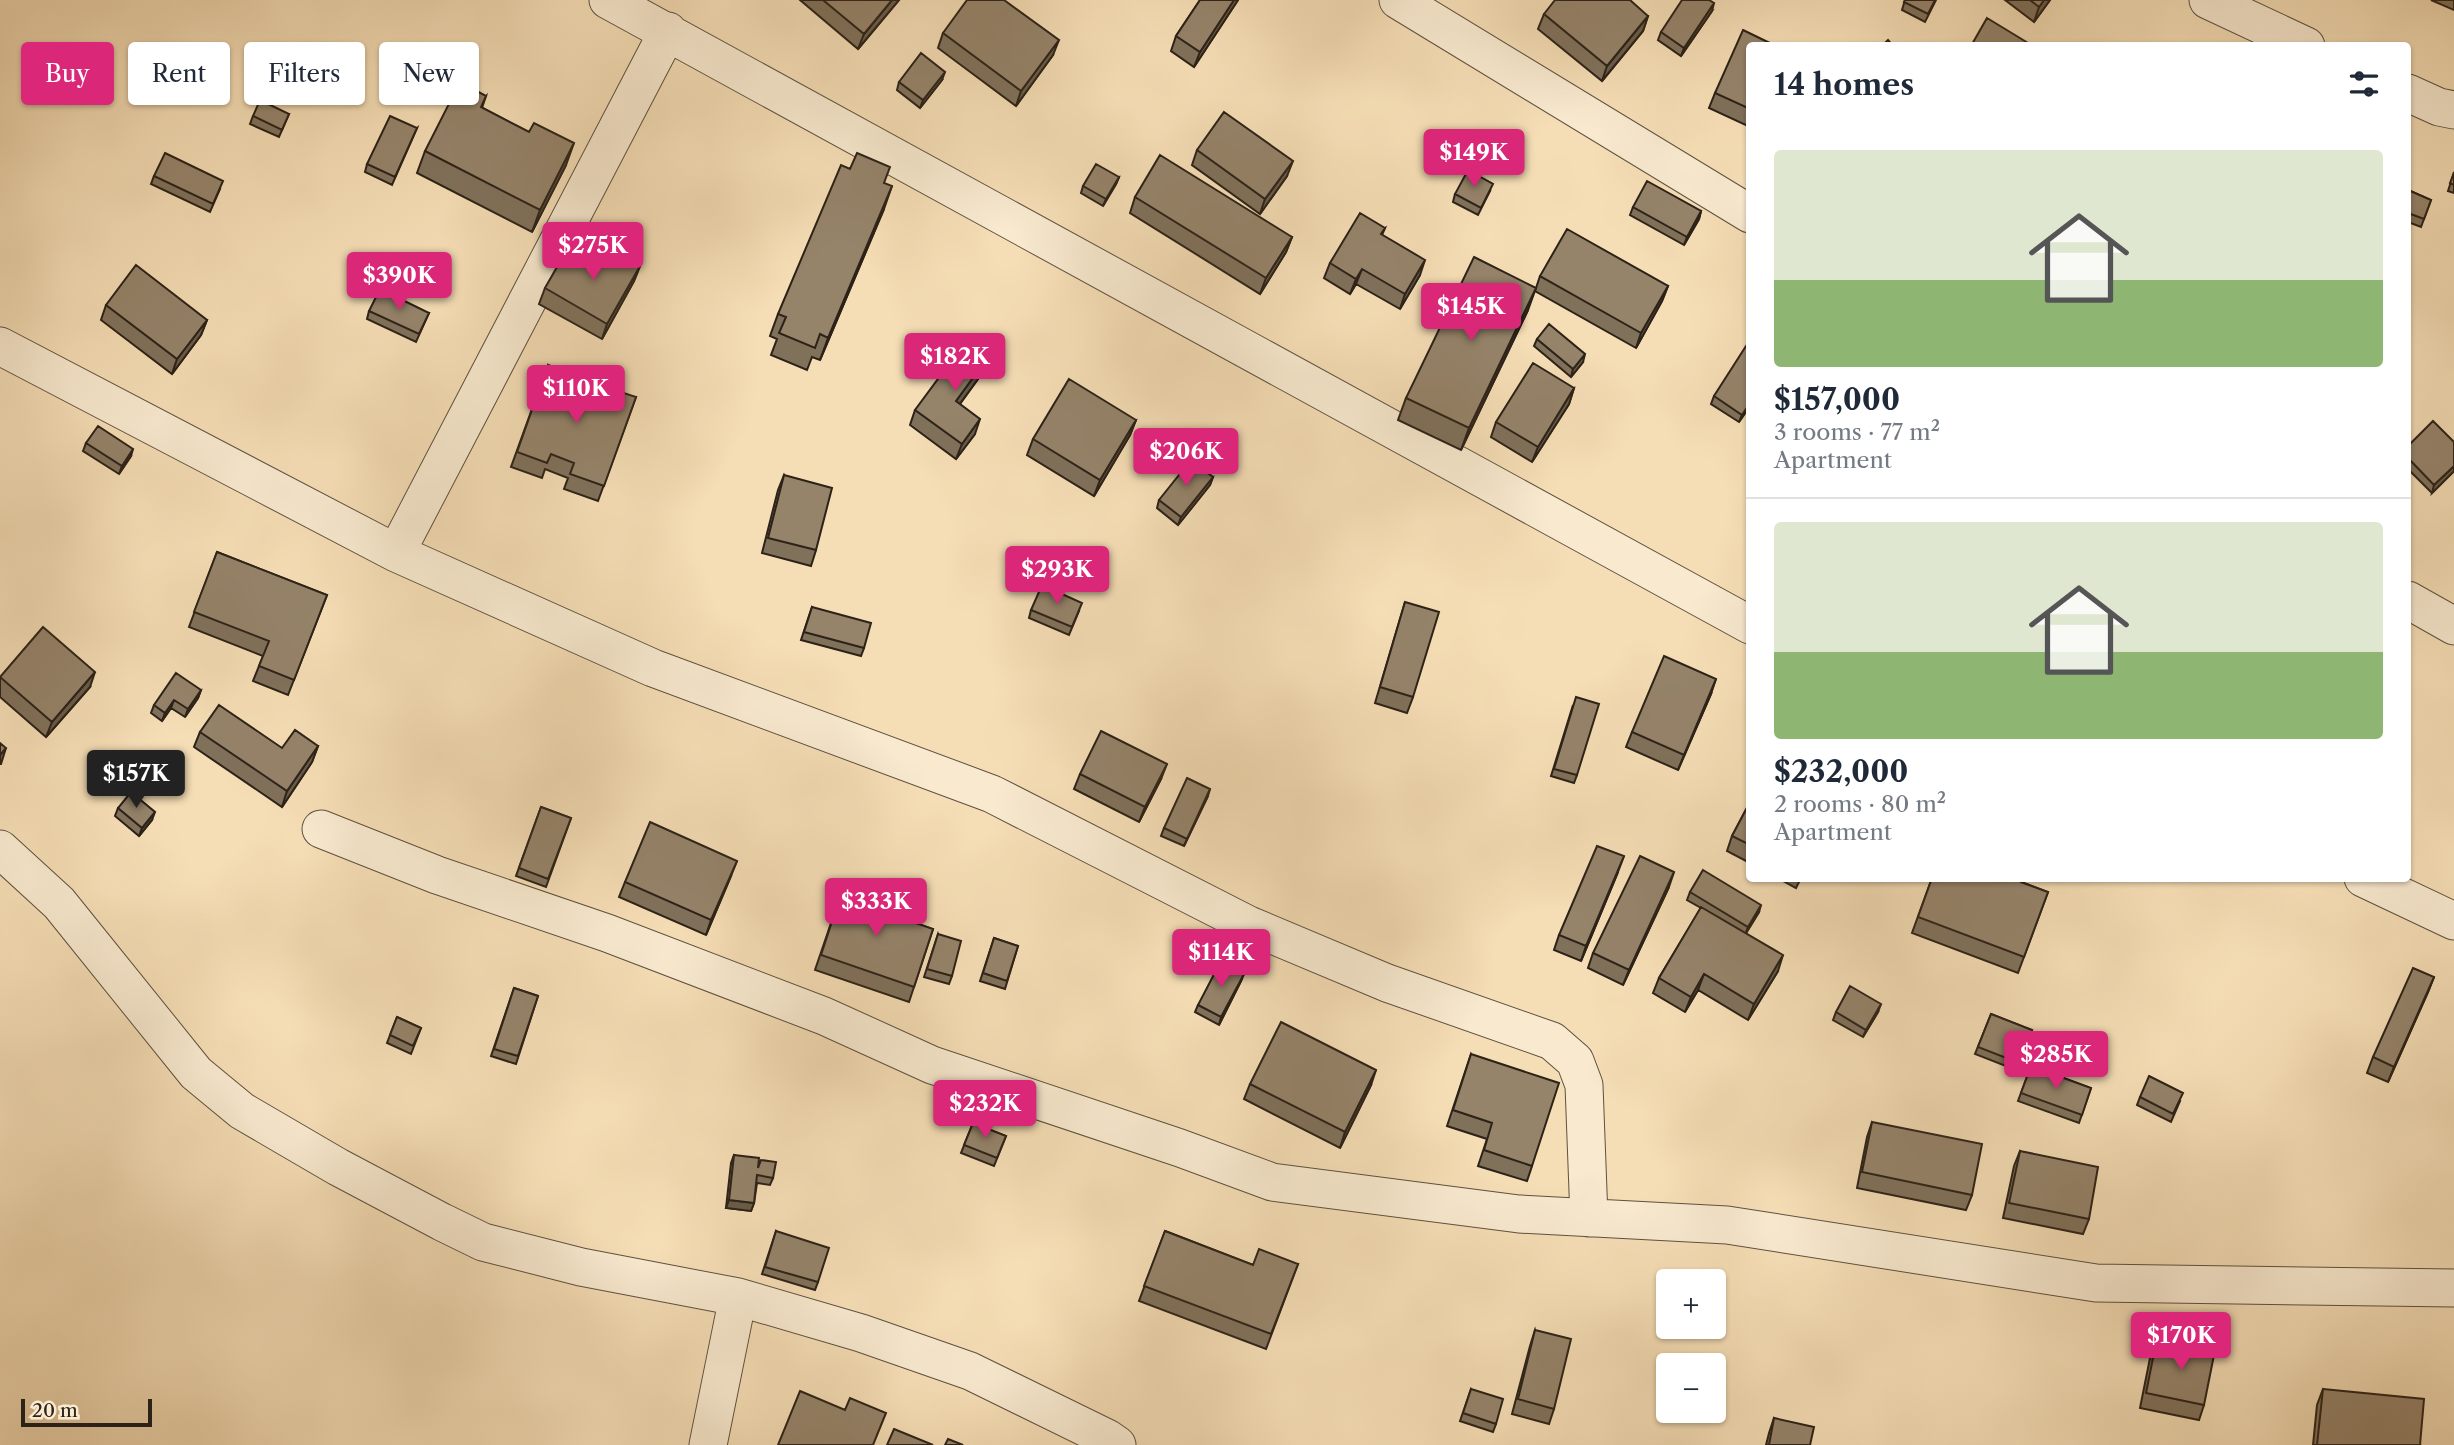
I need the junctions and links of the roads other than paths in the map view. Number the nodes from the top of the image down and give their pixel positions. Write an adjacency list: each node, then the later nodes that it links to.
1 (608, 0): 4 (street)
2 (1398, 0): 8 (street)
3 (2208, 0): 5 (street)
4 (668, 31): 10 (street); 12 (street)
5 (2297, 42)
6 (2411, 94): 7 (street)
7 (2454, 110)
8 (1746, 212)
9 (0, 346): 10 (street)
10 (396, 553): 18 (street)
11 (2411, 602): 13 (street)
12 (1746, 623)
13 (2454, 626)
14 (321, 829): 18 (street)
15 (0, 849): 20 (street)
16 (2371, 882): 17 (street)
17 (2454, 921)
18 (1589, 1218): 19 (street)
19 (2454, 1288)
20 (738, 1297): 21 (street); 22 (street)
21 (708, 1445)
22 (1117, 1445)

